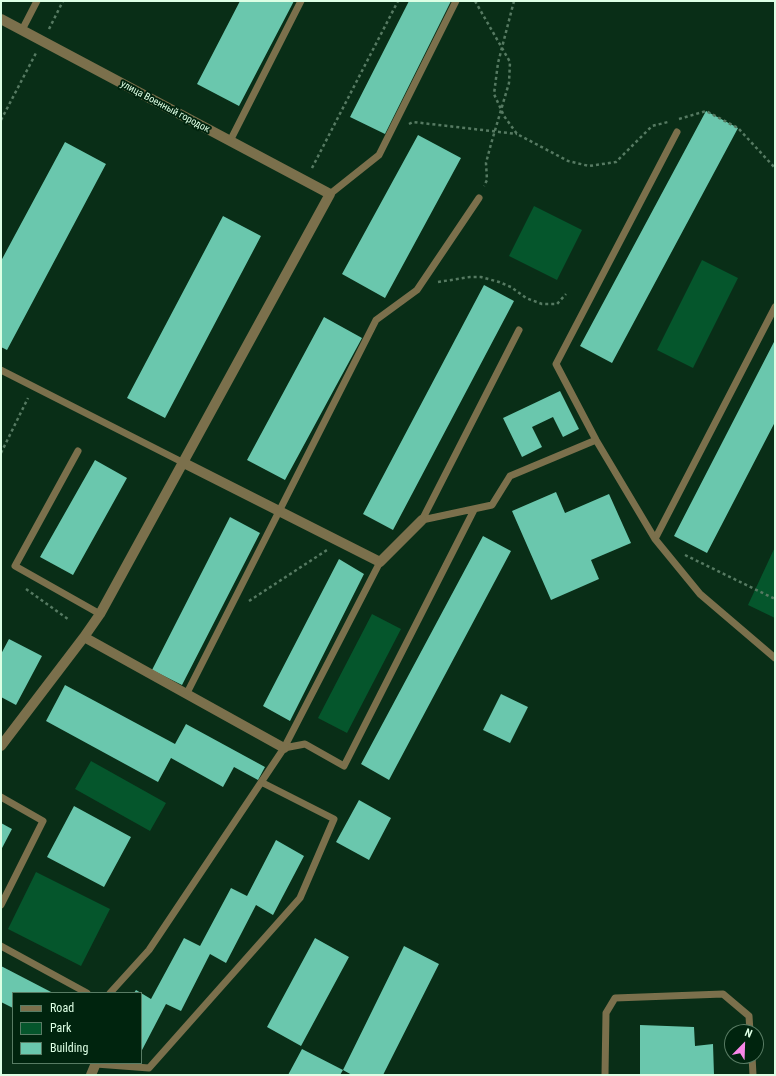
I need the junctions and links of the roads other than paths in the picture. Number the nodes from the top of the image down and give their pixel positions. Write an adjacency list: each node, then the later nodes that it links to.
1 (37, 1): 5 (lane)
2 (301, 1): 7 (lane)
3 (456, 1): 8 (lane)
4 (1, 19): 5 (street, улица Военный городок)
5 (22, 30): 7 (street, улица Военный городок)
6 (677, 132): 13 (lane)
7 (230, 141): 8 (street, улица Военный городок)
8 (330, 194): 15 (street)
9 (479, 198): 16 (lane)
10 (775, 307): 19 (lane)
11 (519, 330): 18 (lane)
12 (1, 370): 15 (lane)
13 (596, 440): 17 (lane); 19 (lane)
14 (78, 451): 21 (lane)
15 (182, 462): 16 (street); 21 (street)
16 (279, 510): 20 (street); 24 (lane)
17 (474, 510): 18 (lane); 26 (lane)
18 (422, 520): 20 (street)
19 (655, 539): 23 (lane)
20 (380, 562): 26 (lane)
21 (100, 614): 22 (street)
22 (84, 637): 24 (street); 25 (street)
23 (775, 658)
24 (187, 693): 26 (street)
25 (1, 746)
26 (284, 748): 27 (lane)
27 (261, 782): 32 (lane); 34 (lane)
28 (1, 798): 29 (lane)
29 (1, 905)
30 (1, 946): 31 (lane)
31 (85, 992)
32 (111, 992)
33 (749, 1024): 37 (lane)
34 (96, 1064): 36 (street)
35 (752, 1064): 38 (lane)
36 (91, 1075)
37 (605, 1075)
38 (753, 1075)

